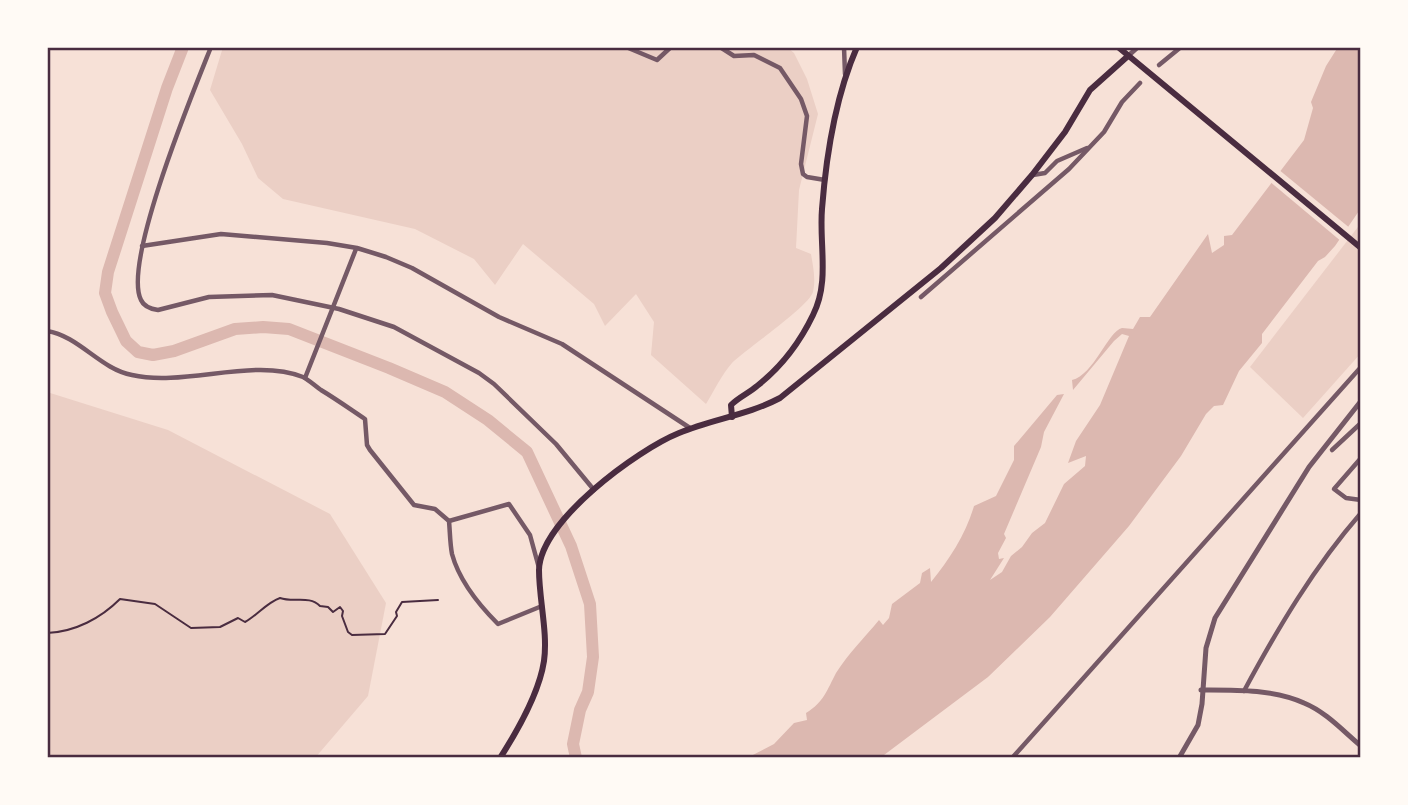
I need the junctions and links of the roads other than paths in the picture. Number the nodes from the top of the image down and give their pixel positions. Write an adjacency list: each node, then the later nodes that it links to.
1 (211, 47): 17 (street)
2 (626, 47): 3 (street)
3 (671, 47)
4 (720, 47): 16 (street)
5 (844, 47): 12 (street)
6 (857, 47): 12 (main road)
7 (1118, 47): 10 (main road)
8 (1138, 47): 10 (street)
9 (1181, 47): 11 (street)
10 (1128, 55): 15 (main road); 18 (main road)
11 (1159, 65)
12 (845, 80): 16 (main road)
13 (1140, 83): 14 (street)
14 (1089, 147): 15 (street); 20 (street)
15 (1032, 176): 26 (main road)
16 (825, 180): 26 (main road)
17 (142, 246): 19 (street); 21 (street)
18 (1361, 248)
19 (356, 249): 21 (street); 28 (street)
20 (921, 297)
21 (333, 308): 24 (street); 31 (street)
22 (47, 331): 24 (street)
23 (1361, 367): 41 (street)
24 (305, 378): 34 (street)
25 (1361, 401): 37 (street)
26 (732, 417): 28 (main road)
27 (1361, 424): 29 (street)
28 (690, 429): 31 (main road)
29 (1332, 450)
30 (1361, 458): 32 (street)
31 (595, 491): 35 (main road)
32 (1361, 500)
33 (1361, 513): 38 (street)
34 (449, 521): 35 (street); 36 (street)
35 (539, 569): 36 (main road)
36 (541, 606): 40 (main road)
37 (1201, 690): 38 (street); 42 (street)
38 (1244, 691): 39 (street)
39 (1361, 747)
40 (500, 758)
41 (1012, 758)
42 (1179, 758)

